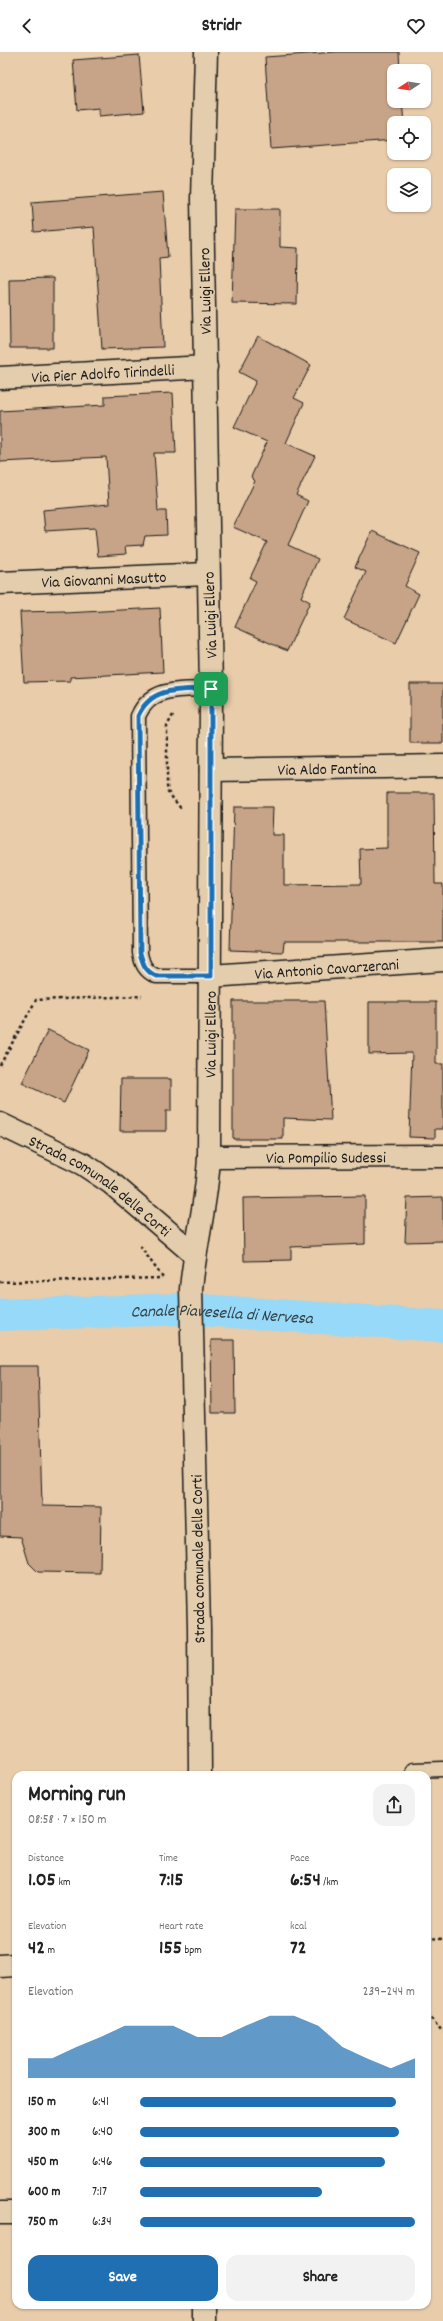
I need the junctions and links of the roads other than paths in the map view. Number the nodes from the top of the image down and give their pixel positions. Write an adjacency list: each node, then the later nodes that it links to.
1 (206, 52): 2 (street, Via Luigi Ellero)
2 (206, 368): 3 (street, Via Pier Adolfo Tirindelli); 4 (street, Via Luigi Ellero)
3 (0, 378)
4 (207, 574): 5 (street, Via Giovanni Masutto); 6 (street, Via Luigi Ellero)
5 (0, 583)
6 (211, 689): 8 (street, Via Luigi Ellero); 10 (lane)
7 (443, 766): 8 (street, Via Aldo Fantina)
8 (211, 770): 10 (street, Via Luigi Ellero)
9 (443, 960): 10 (street, Via Antonio Cavarzerani)
10 (211, 976): 13 (street, Via Luigi Ellero)
11 (0, 1124): 14 (street, Strada comunale delle Corti)
12 (443, 1156): 13 (street, Via Pompilio Sudessi)
13 (209, 1157): 14 (street, Via Luigi Ellero)
14 (194, 1254): 15 (street, Via Luigi Ellero)
15 (191, 1344): 18 (street, Strada comunale delle Corti)
16 (443, 1769): 17 (lane)
17 (413, 1770)
18 (200, 1771)
19 (12, 1965): 20 (street)
20 (0, 1966)
21 (0, 2213): 22 (street)
22 (12, 2213)
23 (204, 2309): 24 (street)
24 (204, 2321)

